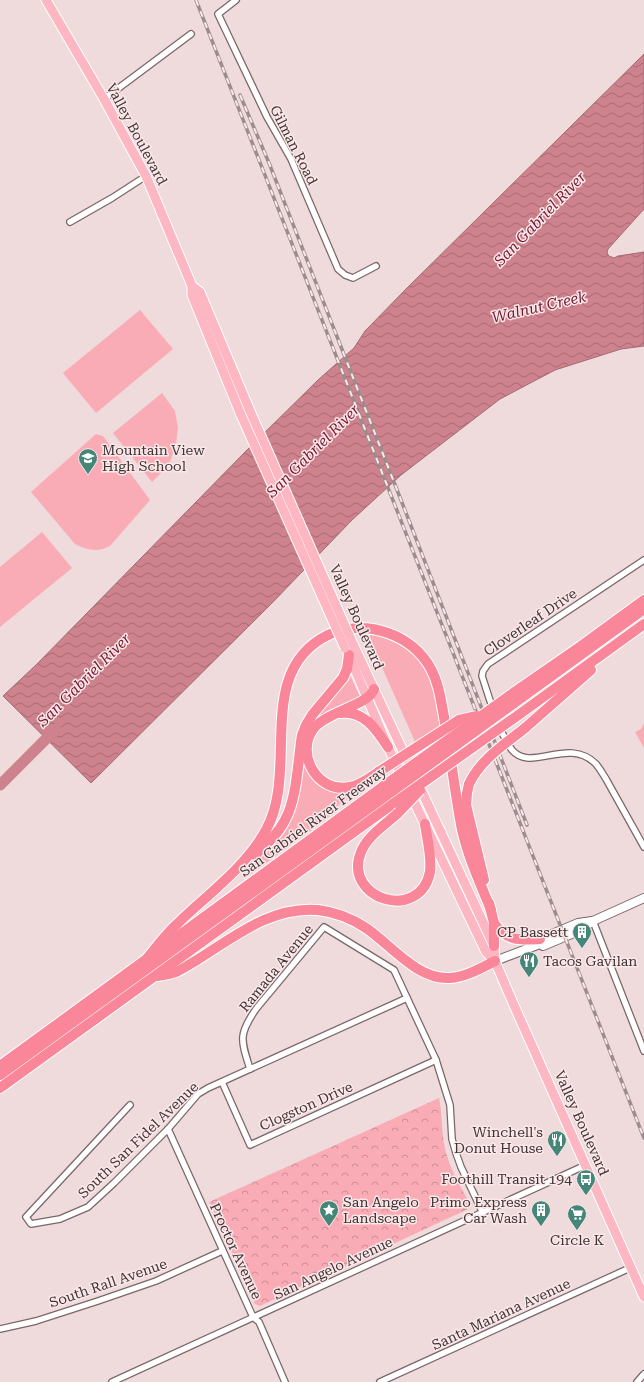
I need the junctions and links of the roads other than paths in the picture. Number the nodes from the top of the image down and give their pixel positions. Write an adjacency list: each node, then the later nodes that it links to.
1 (46, 0): 4 (main road, Valley Boulevard)
2 (236, 0): 7 (street, Gilman Road)
3 (191, 34): 4 (street)
4 (104, 99): 5 (main road, Valley Boulevard)
5 (146, 176): 6 (street); 14 (main road, Valley Boulevard, bridge)
6 (70, 222)
7 (376, 266)
8 (644, 560): 24 (street, Cloverleaf Drive)
9 (644, 600): 17 (highway, San Gabriel River Freeway)
10 (644, 609): 17 (highway)
11 (644, 614): 17 (highway)
12 (644, 624): 13 (highway, San Gabriel River Freeway)
13 (634, 632): 17 (highway, San Gabriel River Freeway); 27 (highway, bridge)
14 (349, 649): 15 (main road, Valley Boulevard); 16 (main road, Valley Boulevard); 25 (highway)
15 (374, 689): 16 (highway); 31 (main road, Valley Boulevard)
16 (368, 698): 18 (highway); 20 (main road, Valley Boulevard)
17 (513, 706): 19 (highway, San Gabriel River Freeway, bridge); 21 (highway, San Gabriel River Freeway, bridge); 22 (highway, bridge)
18 (336, 713): 19 (highway, bridge); 20 (highway)
19 (483, 714): 22 (highway, San Gabriel River Freeway, bridge)
20 (388, 746): 23 (main road, Valley Boulevard)
21 (439, 770): 22 (highway, San Gabriel River Freeway, bridge); 23 (highway, bridge)
22 (390, 795): 33 (highway, San Gabriel River Freeway); 34 (highway, San Gabriel River Freeway); 35 (highway)
23 (425, 824): 32 (main road, Valley Boulevard)
24 (644, 847)
25 (227, 878): 27 (highway); 33 (highway)
26 (644, 898): 28 (main road)
27 (491, 910): 29 (highway)
28 (593, 921): 30 (main road); 37 (street)
29 (494, 923): 30 (highway); 31 (highway)
30 (540, 941): 32 (main road)
31 (494, 946): 32 (main road, Valley Boulevard)
32 (496, 961): 34 (highway); 47 (main road, Valley Boulevard)
33 (144, 962): 35 (highway, San Gabriel River Freeway)
34 (152, 978): 35 (highway, San Gabriel River Freeway)
35 (122, 989): 39 (highway, San Gabriel River Freeway); 41 (highway); 42 (highway); 44 (highway, San Gabriel River Freeway)
36 (407, 998): 38 (street); 40 (street, South San Fidel Avenue); 40 (street, Ramada Avenue)
37 (644, 1051)
38 (436, 1060): 43 (street, Clogston Drive); 48 (street)
39 (0, 1066)
40 (250, 1069): 43 (street, South San Fidel Avenue)
41 (0, 1075)
42 (0, 1081)
43 (222, 1082): 46 (street, South San Fidel Avenue)
44 (0, 1088)
45 (130, 1105): 46 (street, South San Fidel Avenue)
46 (168, 1129): 49 (street, Proctor Avenue)
47 (586, 1166): 48 (street, San Angelo Avenue); 50 (main road, Valley Boulevard)
48 (483, 1213): 52 (street, San Angelo Avenue)
49 (222, 1251): 52 (street, Proctor Avenue); 53 (street, South Rall Avenue)
50 (632, 1267): 51 (main road, Valley Boulevard); 57 (street, Santa Mariana Avenue)
51 (644, 1297)
52 (253, 1318): 55 (street, San Angelo Avenue); 56 (street, Proctor Avenue)
53 (0, 1329)
54 (644, 1374): 58 (street)
55 (112, 1382)
56 (285, 1382)
57 (380, 1382)
58 (637, 1382)

